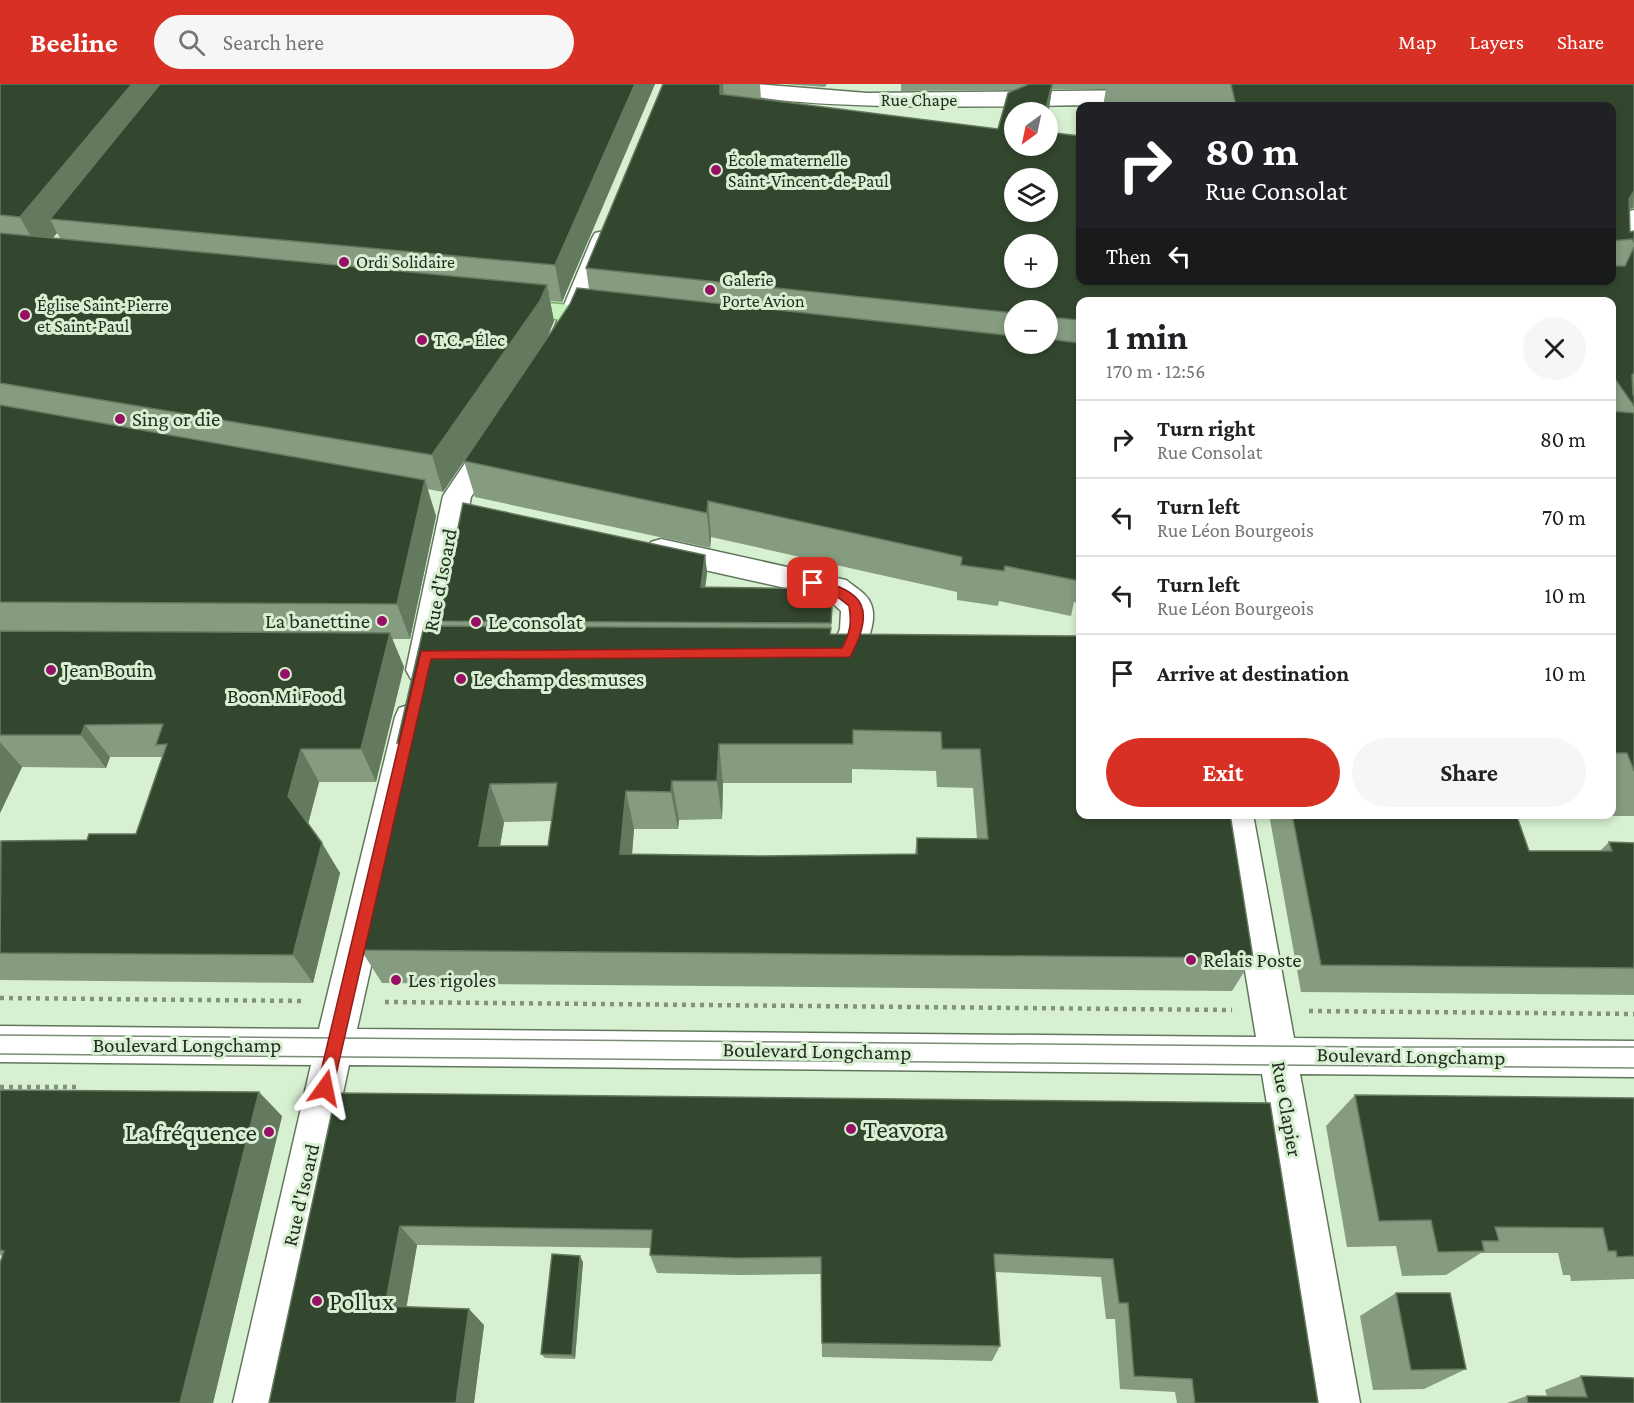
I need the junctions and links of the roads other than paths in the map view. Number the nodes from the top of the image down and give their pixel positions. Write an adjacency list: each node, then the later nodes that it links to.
1 (744, 92): 2 (street, Rue Chape)
2 (1165, 97)
3 (614, 214): 7 (street)
4 (1634, 217): 5 (street)
5 (1616, 251)
6 (481, 304): 7 (main road)
7 (573, 313): 8 (main road); 9 (street)
8 (632, 320)
9 (556, 349)
10 (511, 415): 15 (street, Rue d'Isoard)
11 (641, 546): 12 (street)
12 (881, 654)
13 (1237, 819): 16 (street, Rue Clapier)
14 (0, 1044): 15 (street, Boulevard Longchamp)
15 (334, 1047): 16 (street, Boulevard Longchamp); 18 (street, Rue d'Isoard)
16 (1277, 1055): 17 (street, Boulevard Longchamp); 19 (street, Rue Clapier)
17 (1634, 1059)
18 (255, 1403)
19 (1338, 1403)

